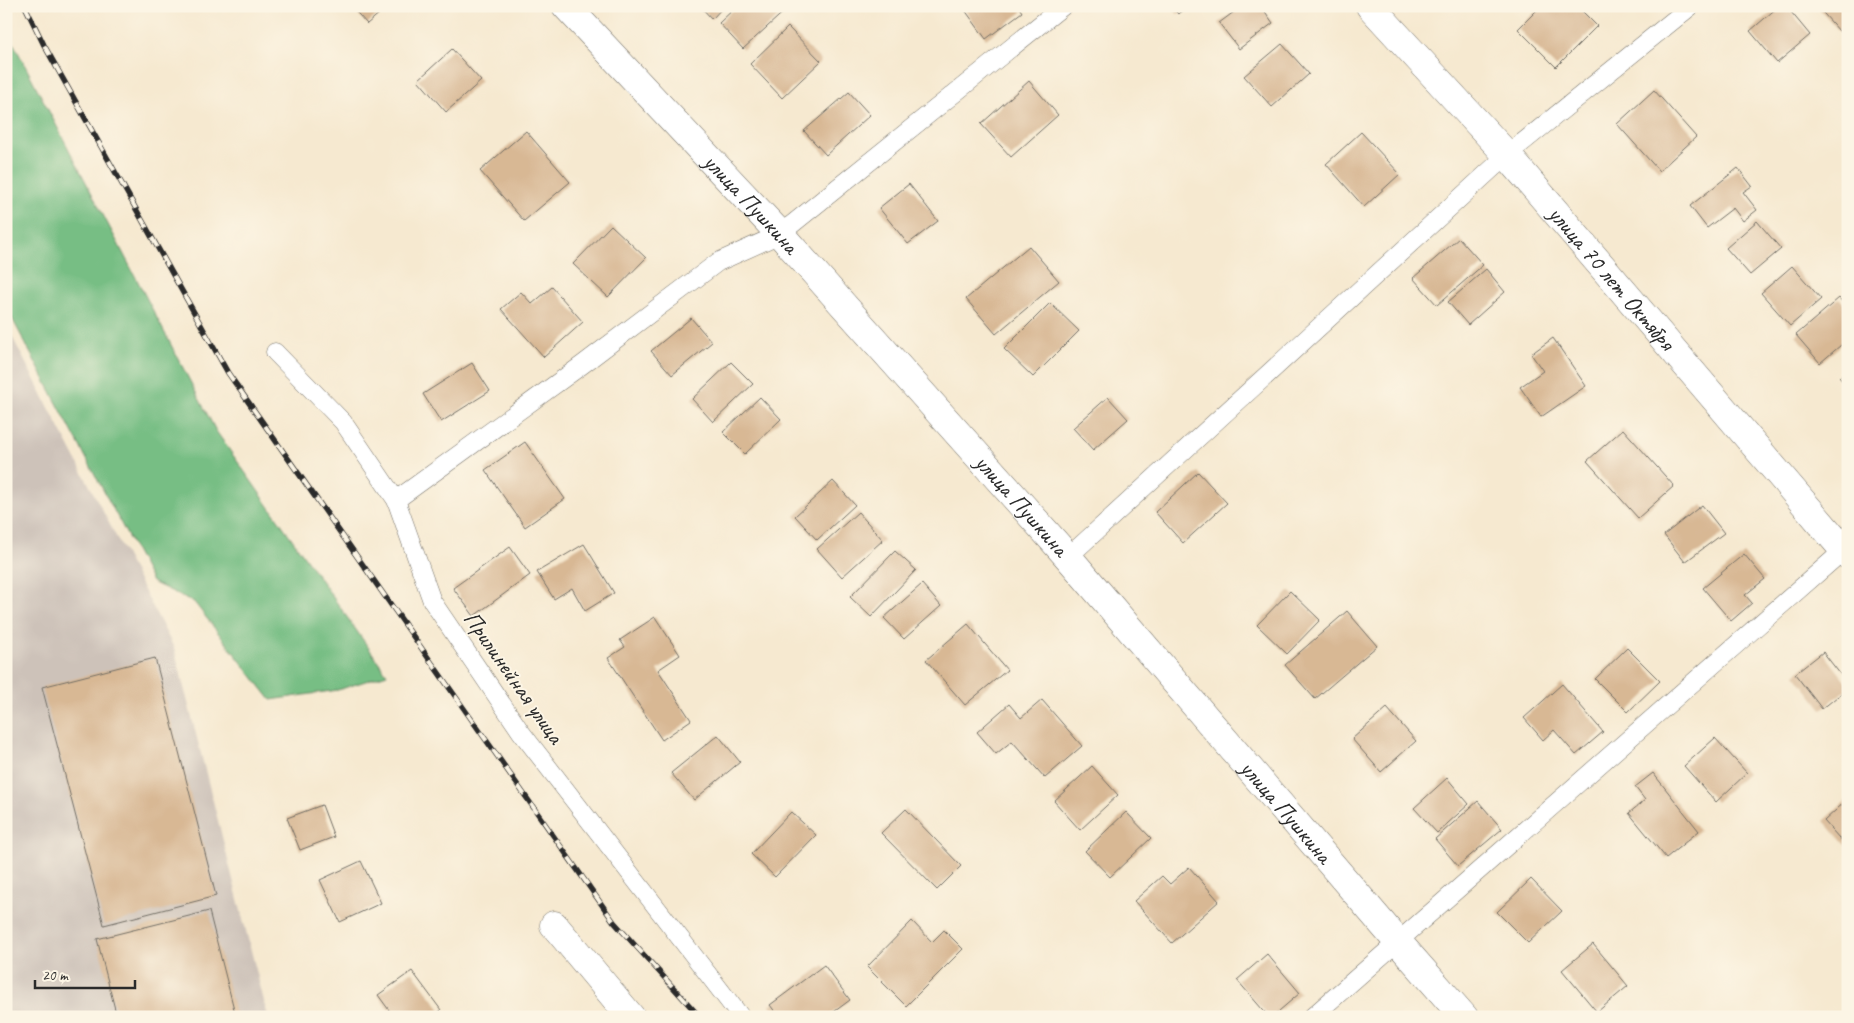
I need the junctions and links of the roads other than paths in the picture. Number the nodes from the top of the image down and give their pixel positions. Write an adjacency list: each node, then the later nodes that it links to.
1 (566, 6): 6 (street, улица Пушкина)
2 (1063, 6): 6 (lane)
3 (1370, 6): 5 (street, улица 70 лет Октября)
4 (1691, 6): 5 (lane)
5 (1506, 156): 9 (street, улица 70 лет Октября); 10 (lane)
6 (780, 234): 8 (lane); 10 (street, улица Пушкина)
7 (275, 352): 8 (lane, Прилинейная улица)
8 (396, 500): 14 (lane, Прилинейная улица)
9 (1846, 553): 12 (lane)
10 (1068, 557): 12 (street, улица Пушкина)
11 (554, 925): 13 (street)
12 (1398, 942): 15 (lane); 16 (street, улица Пушкина)
13 (631, 1017)
14 (742, 1017)
15 (1312, 1017)
16 (1464, 1017)

